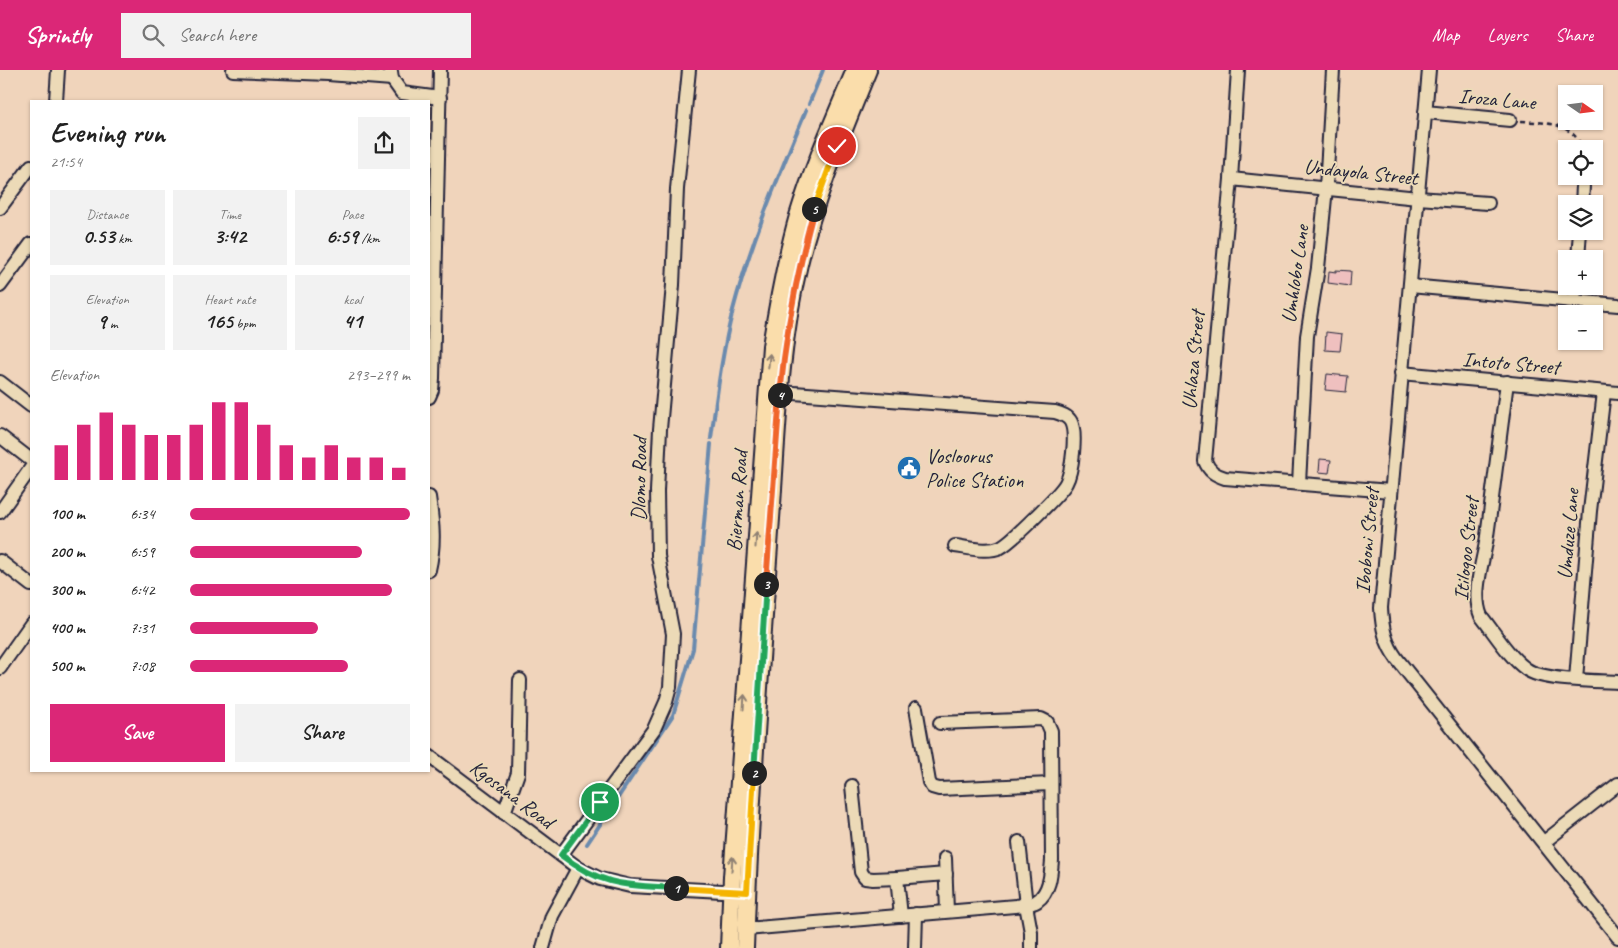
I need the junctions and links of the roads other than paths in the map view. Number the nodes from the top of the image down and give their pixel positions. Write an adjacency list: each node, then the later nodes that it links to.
1 (58, 70): 14 (street)
2 (233, 70): 10 (street)
3 (440, 70): 12 (street)
4 (689, 70): 64 (street, Dlomo Road)
5 (855, 70): 69 (main road, Bierman Road, one-way to 5)
6 (868, 70): 34 (main road, Bierman Road)
7 (1238, 70): 18 (street, Uhlaza Street)
8 (1332, 70): 20 (street, Umhlobo Lane)
9 (1429, 70): 15 (street, Iboboni Street)
10 (280, 71): 11 (street)
11 (392, 74): 13 (street)
12 (440, 98): 13 (street); 36 (street)
13 (423, 99)
14 (59, 100)
15 (1426, 112): 16 (street, Iroza Lane); 22 (street, Iboboni Street)
16 (1510, 120)
17 (30, 167): 24 (street)
18 (1231, 179): 20 (street, Undayola Street); 42 (street, Uhlaza Street)
19 (1583, 186): 21 (street)
20 (1326, 188): 22 (street, Undayola Street); 42 (street, Umhlobo Lane)
21 (1582, 195)
22 (1418, 198): 23 (street, Undayola Street); 27 (street, Iboboni Street)
23 (1488, 203)
24 (0, 208)
25 (30, 245): 26 (street)
26 (0, 286)
27 (1410, 286): 29 (street); 31 (street, Iboboni Street)
28 (1574, 295): 29 (street)
29 (1574, 300): 30 (street)
30 (1618, 305)
31 (1401, 373): 33 (street, Intoto Street); 43 (street, Iboboni Street)
32 (0, 382): 38 (street)
33 (1507, 382): 35 (street, Intoto Street); 52 (street, Itilogoo Street)
34 (780, 392): 46 (street); 69 (main road, Bierman Road)
35 (1604, 392): 37 (street, Intoto Street); 52 (street, Umduze Lane)
36 (430, 393)
37 (1618, 393)
38 (30, 405)
39 (0, 436): 40 (street)
40 (30, 459)
41 (30, 469): 45 (street)
42 (1299, 483): 43 (street, Uhlaza Street)
43 (1391, 492): 63 (street, Iboboni Street)
44 (430, 503): 48 (street)
45 (0, 512)
46 (955, 546)
47 (0, 561): 49 (street)
48 (430, 565)
49 (30, 584)
50 (30, 625): 51 (street)
51 (0, 668)
52 (1576, 679): 54 (street, Itilogoo Street)
53 (520, 680): 61 (street)
54 (1618, 682)
55 (916, 708): 58 (street)
56 (940, 723): 58 (street)
57 (430, 757): 61 (street, Kgosana Road)
58 (1051, 784): 70 (street)
59 (1618, 784): 63 (street)
60 (852, 786): 68 (street)
61 (504, 813): 64 (street, Kgosana Road)
62 (1020, 842): 70 (street)
63 (1544, 842): 75 (street, Iboboni Street)
64 (561, 855): 66 (street, Kgosana Road)
65 (945, 858): 67 (street)
66 (578, 868): 69 (street, Kgosana Road); 76 (street)
67 (946, 874): 68 (street); 71 (street)
68 (897, 878): 73 (street)
69 (739, 892): 74 (main road); 77 (main road, Bierman Road)
70 (1026, 905): 71 (street); 80 (street)
71 (947, 911): 72 (street)
72 (916, 914): 73 (street); 79 (street)
73 (901, 916): 74 (street)
74 (746, 929): 78 (main road)
75 (1618, 937)
76 (543, 948)
77 (729, 948)
78 (745, 948)
79 (915, 948)
80 (1031, 948)

